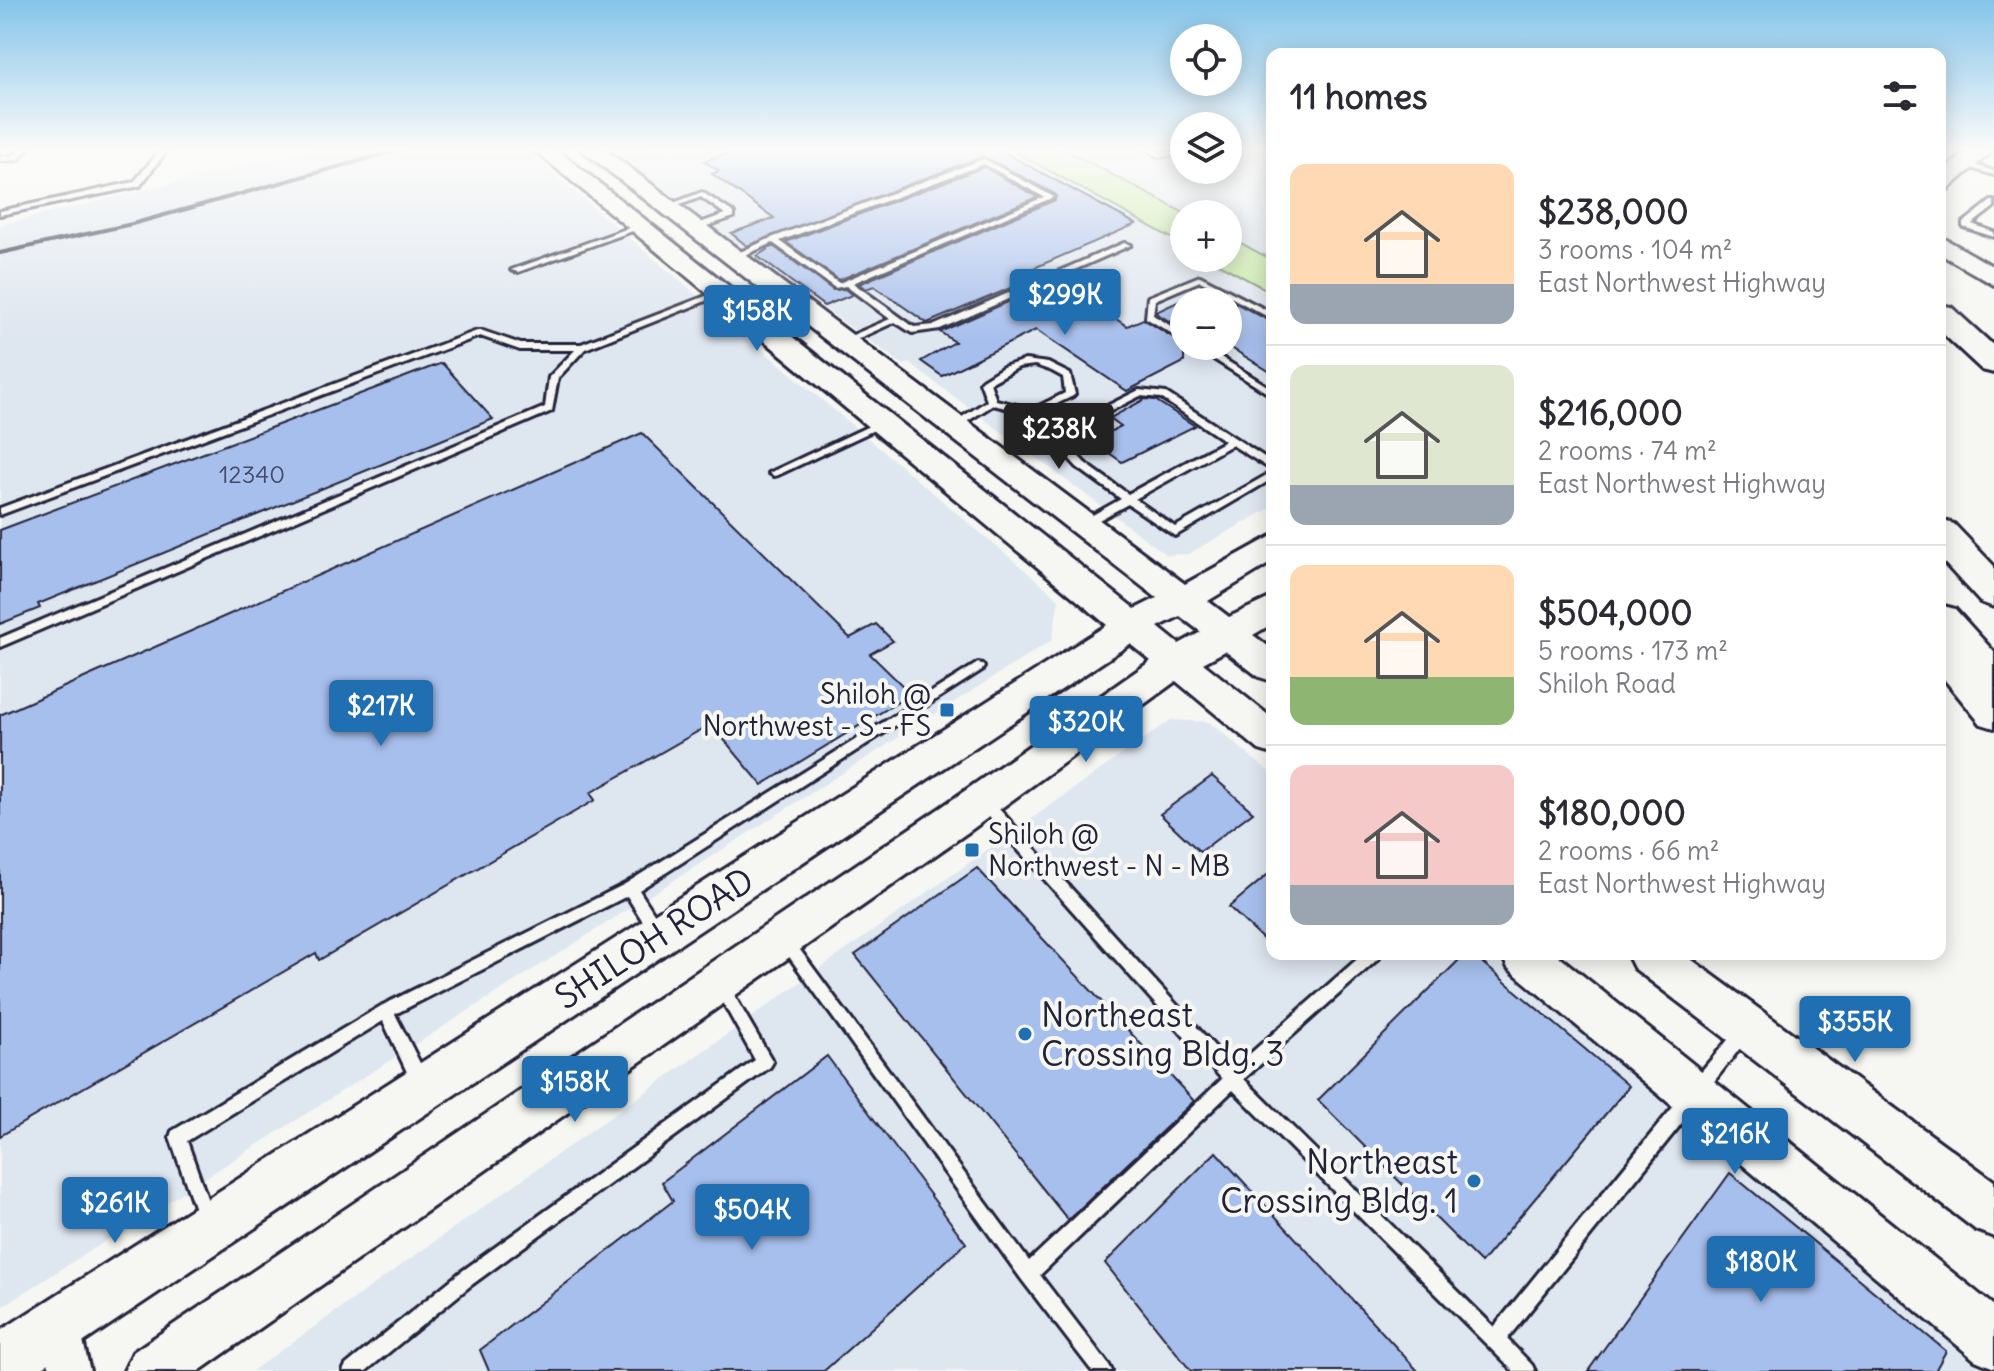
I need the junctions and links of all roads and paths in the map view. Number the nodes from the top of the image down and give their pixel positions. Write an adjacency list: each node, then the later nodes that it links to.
1 (620, 212): 8 (main road)
2 (658, 212): 8 (main road)
3 (674, 212): 10 (main road)
4 (727, 212): 10 (lane)
5 (848, 212): 12 (lane)
6 (1014, 212): 19 (lane)
7 (1983, 212): 9 (lane)
8 (635, 224): 17 (lane); 23 (main road)
9 (1966, 225): 11 (lane); 14 (lane)
10 (695, 228): 16 (main road)
11 (1994, 235)
12 (774, 240): 16 (lane); 19 (lane)
13 (1127, 245): 28 (lane)
14 (1994, 246)
15 (1946, 247): 18 (main road)
16 (733, 257): 31 (main road)
17 (515, 270)
18 (1994, 278)
19 (846, 282): 28 (lane)
20 (1177, 288): 21 (lane)
21 (1219, 288)
22 (1170, 291): 29 (lane)
23 (722, 293): 32 (lane); 33 (main road)
24 (1242, 300): 25 (lane)
25 (1266, 313)
26 (1946, 315): 30 (highway)
27 (1946, 318): 35 (highway)
28 (896, 319): 31 (lane)
29 (1170, 329)
30 (1994, 340)
31 (844, 342): 33 (main road); 39 (main road)
32 (582, 347): 45 (lane); 55 (lane)
33 (805, 359): 38 (main road)
34 (1219, 360): 36 (lane)
35 (1994, 363)
36 (1266, 389)
37 (992, 402): 37 (lane); 39 (lane)
38 (884, 422): 42 (lane); 52 (main road)
39 (954, 426): 46 (main road)
40 (1232, 441): 41 (lane); 44 (lane); 44 (lane)
41 (1266, 463)
42 (774, 473)
43 (1266, 479): 44 (lane)
44 (1128, 499): 46 (lane)
45 (0, 512)
46 (1084, 524): 50 (main road)
47 (1946, 540): 49 (highway)
48 (1266, 550): 50 (main road, SHILOH ROAD)
49 (1994, 592)
50 (1182, 599): 52 (main road, SHILOH ROAD); 54 (main road)
51 (1266, 612): 54 (main road)
52 (1133, 625): 57 (main road); 65 (main road, SHILOH ROAD)
53 (1946, 627): 60 (highway)
54 (1227, 634): 57 (main road); 58 (main road)
55 (0, 643)
56 (1946, 656): 61 (main road)
57 (1179, 660): 62 (main road); 63 (main road)
58 (1266, 663)
59 (978, 667): 64 (lane)
60 (1994, 680)
61 (1994, 714)
62 (1266, 734)
63 (982, 800): 66 (main road); 73 (lane)
64 (630, 888): 65 (lane); 71 (lane)
65 (659, 934): 74 (main road, SHILOH ROAD)
66 (782, 938): 70 (main road); 78 (lane)
67 (1366, 960): 73 (lane)
68 (1530, 960): 75 (main road)
69 (1657, 960): 72 (main road)
70 (719, 982): 83 (main road); 84 (lane)
71 (386, 1011): 74 (lane); 77 (lane)
72 (1747, 1028): 75 (lane); 76 (main road)
73 (1233, 1079): 78 (lane); 79 (lane)
74 (424, 1088): 77 (main road, SHILOH ROAD)
75 (1694, 1094): 79 (lane); 80 (main road)
76 (1994, 1212)
77 (210, 1228): 81 (main road, SHILOH ROAD)
78 (1028, 1274): 85 (lane)
79 (1496, 1339): 86 (lane)
80 (1994, 1341)
81 (66, 1348): 82 (main road, SHILOH ROAD)
82 (0, 1362)
83 (152, 1371)
84 (352, 1371)
85 (1103, 1371)
86 (1526, 1371)

